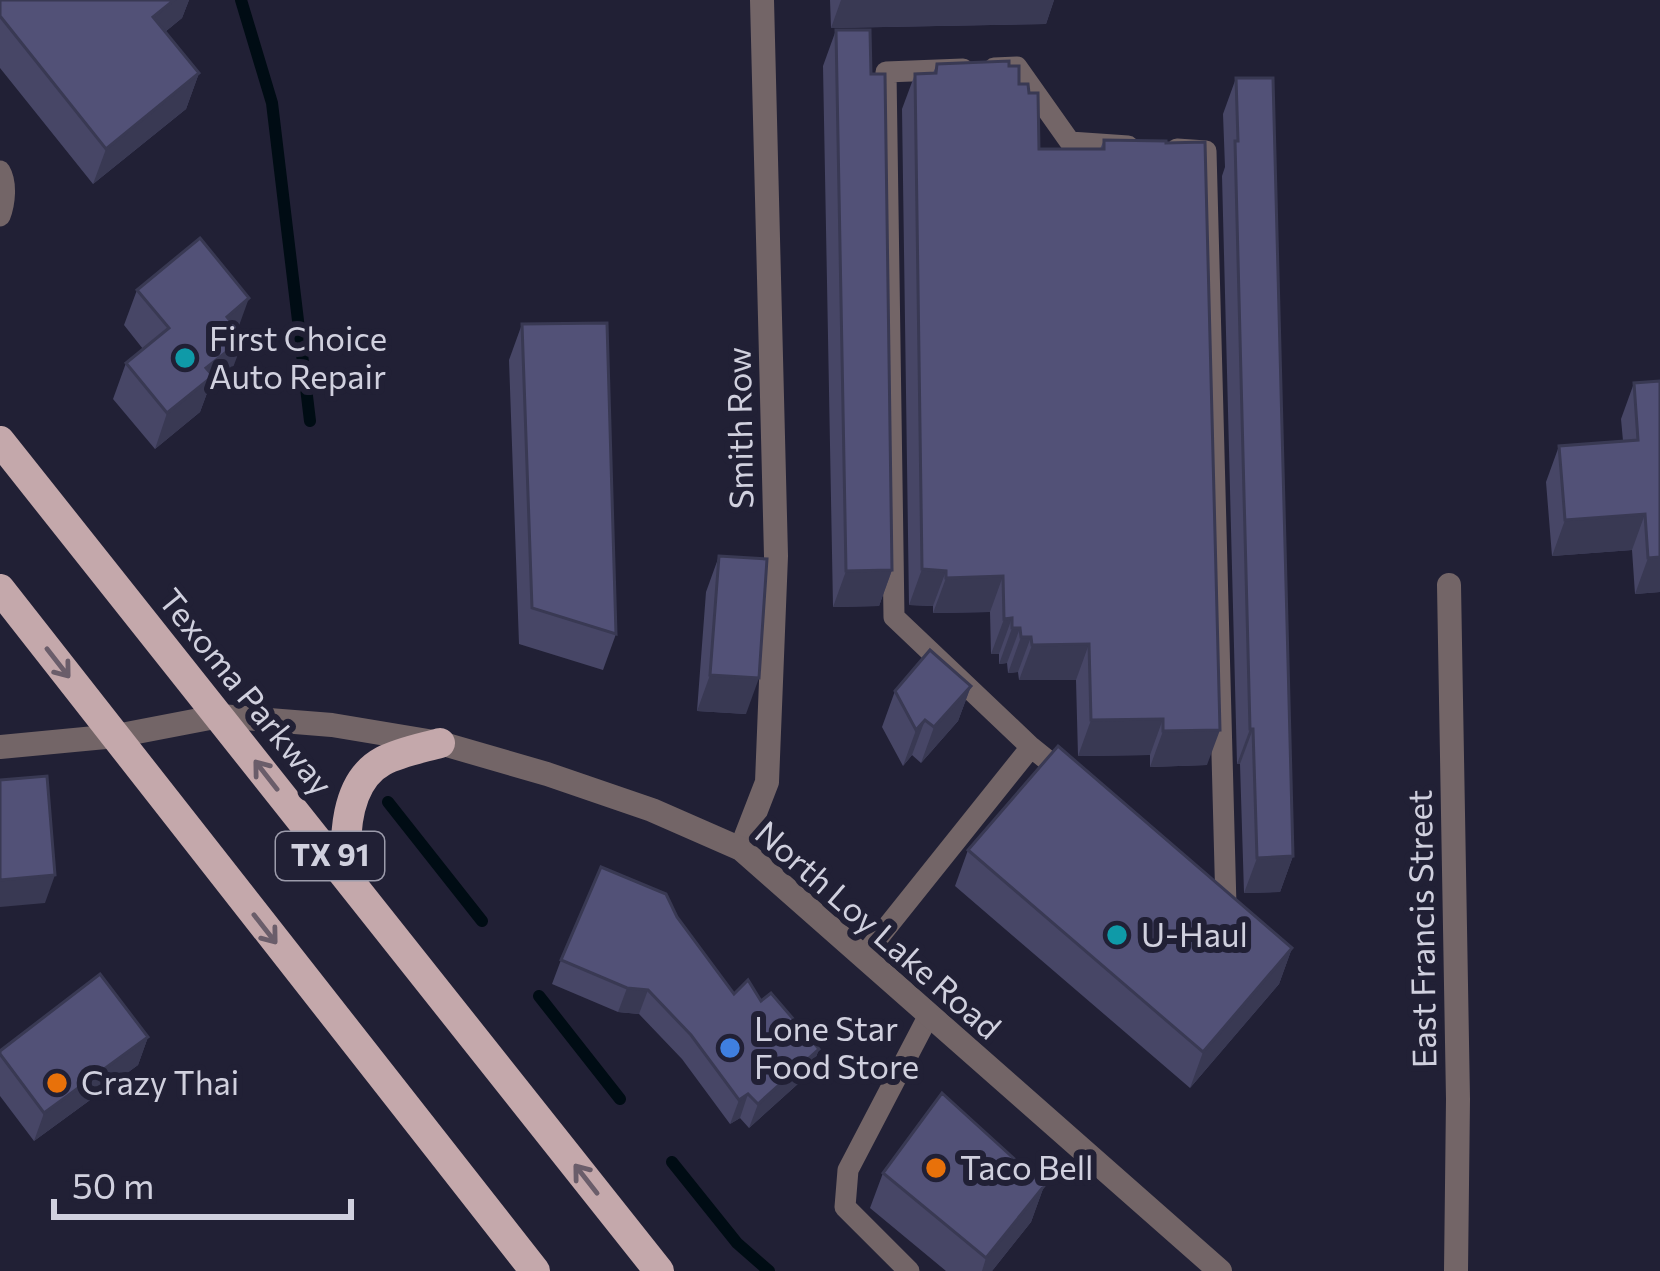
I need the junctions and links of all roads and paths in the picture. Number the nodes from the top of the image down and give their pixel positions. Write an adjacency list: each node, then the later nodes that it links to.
1 (762, 0): 13 (street, Smith Row)
2 (0, 171): 3 (lane)
3 (0, 217)
4 (0, 441): 7 (main road, Texoma Parkway / TX 91)
5 (1449, 585): 22 (street, East Francis Street)
6 (0, 589): 8 (main road, TX 91, one-way to 8)
7 (220, 716): 8 (street, North Loy Lake Road); 9 (street, North Loy Lake Road); 14 (main road, Texoma Parkway / TX 91, one-way to 7)
8 (116, 736): 10 (street, North Loy Lake Road); 18 (main road, TX 91, one-way to 18)
9 (440, 742): 13 (street, North Loy Lake Road); 14 (main road)
10 (0, 747)
11 (1031, 747): 12 (lane); 15 (lane); 16 (lane)
12 (1084, 790)
13 (741, 849): 16 (street, North Loy Lake Road)
14 (347, 877): 19 (main road, Texoma Parkway / TX 91, one-way to 14)
15 (1190, 877)
16 (863, 957): 17 (street, North Loy Lake Road)
17 (928, 1015): 20 (lane); 21 (street, North Loy Lake Road)
18 (535, 1271)
19 (659, 1271)
20 (909, 1271)
21 (1220, 1271)
22 (1456, 1271)

